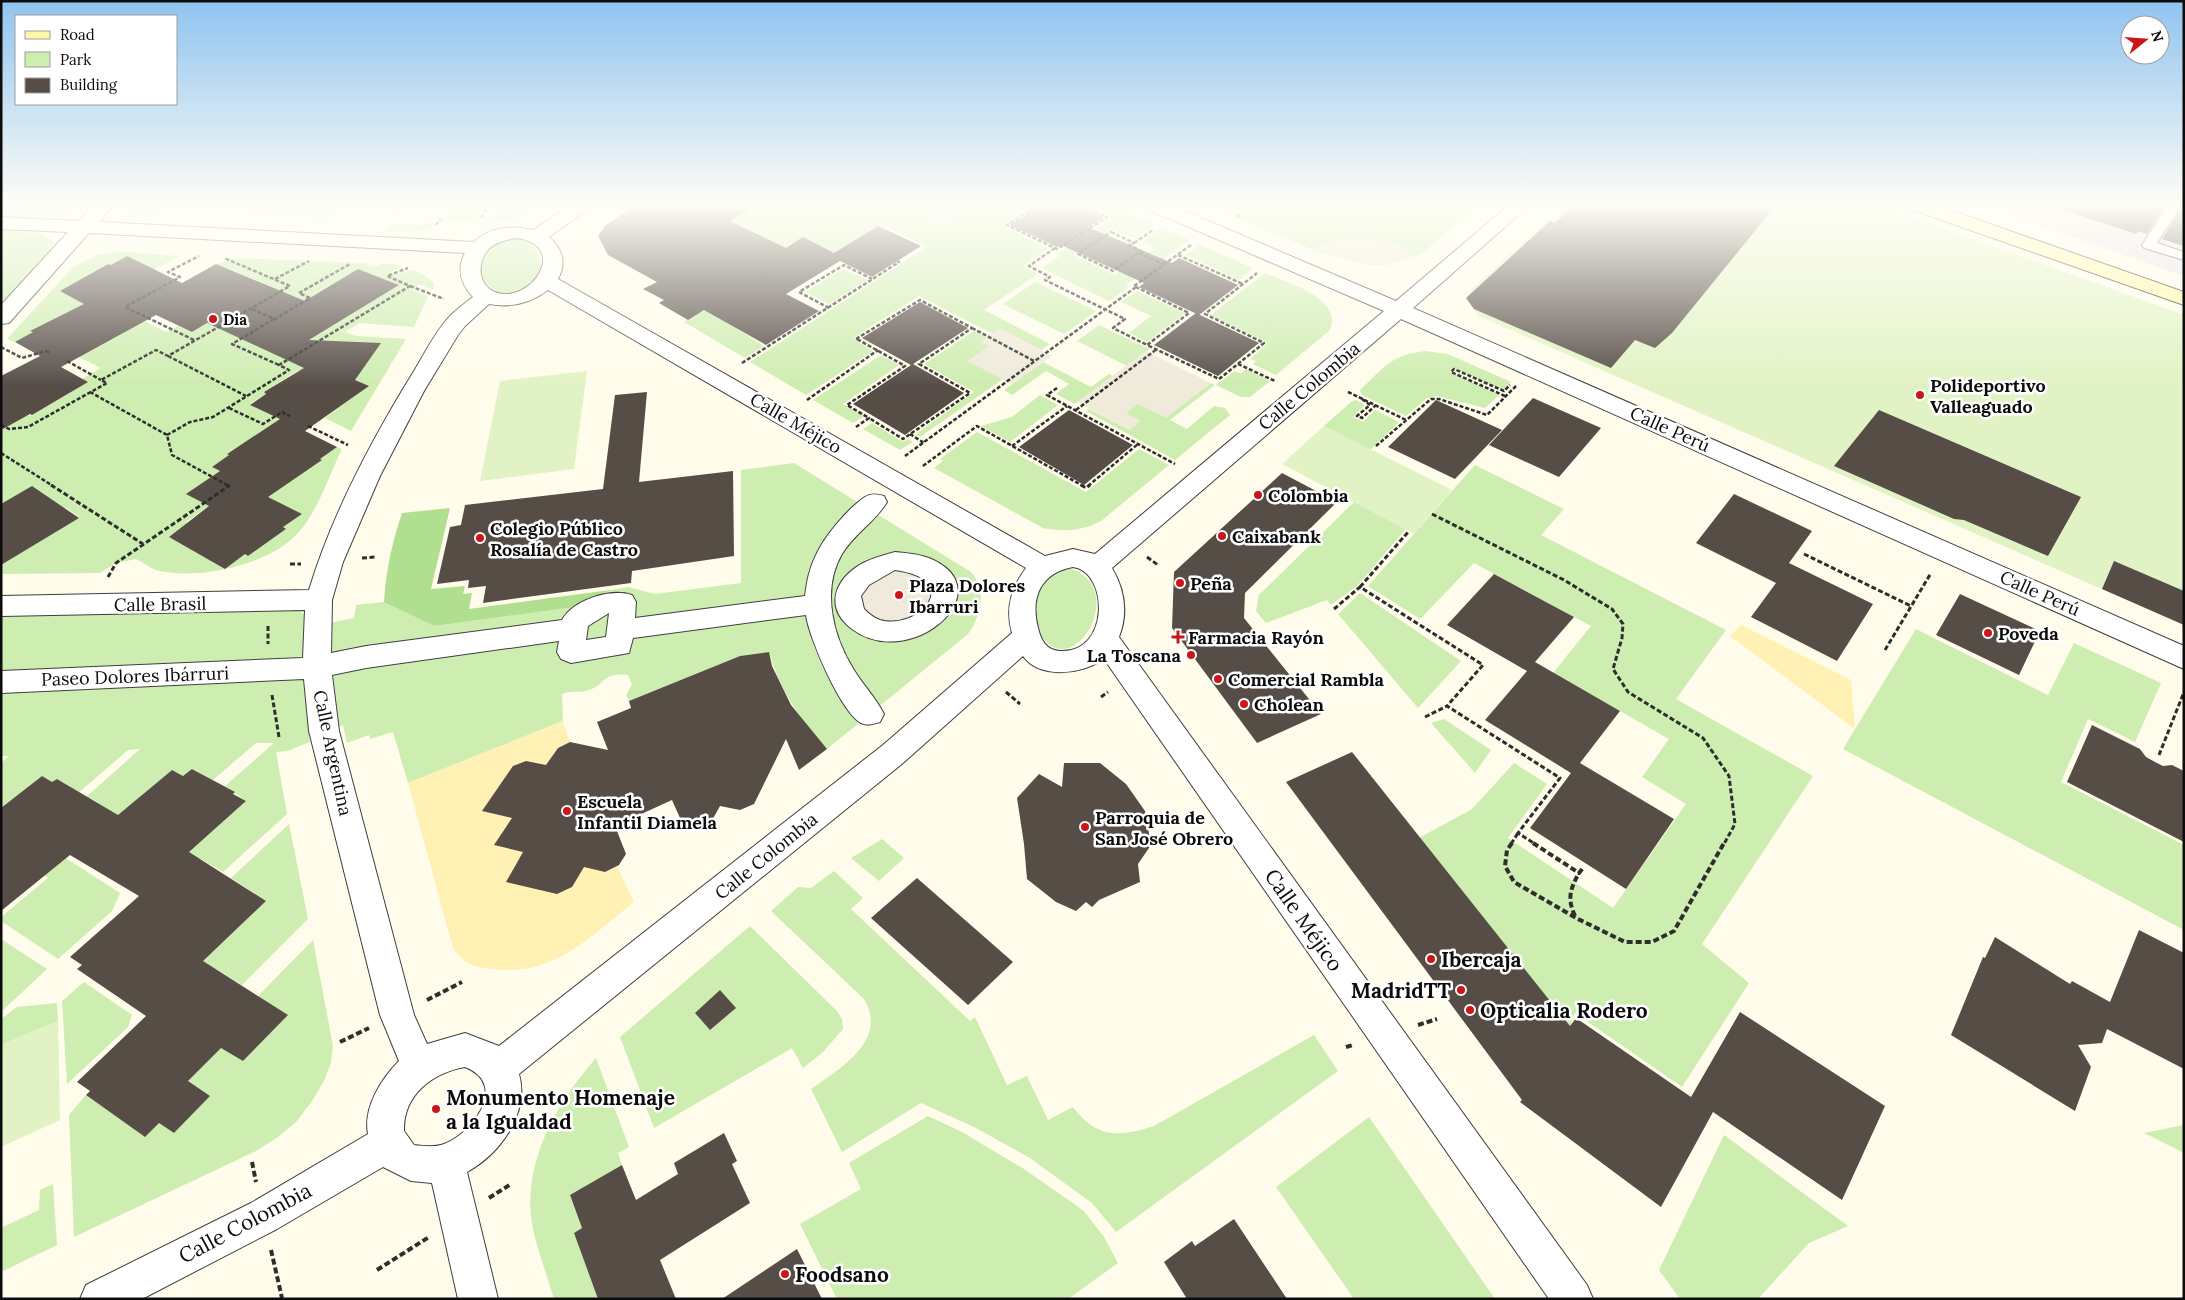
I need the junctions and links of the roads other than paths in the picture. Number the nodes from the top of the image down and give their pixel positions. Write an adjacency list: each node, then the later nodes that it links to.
1 (49, 266): 13 (street)
2 (471, 266): 10 (street)
3 (553, 266): 8 (street)
4 (1296, 266): 12 (street, Calle Perú)
5 (1451, 266): 12 (street, Calle Colombia)
6 (2088, 266): 11 (main road)
7 (2134, 266): 9 (main road)
8 (547, 281): 10 (street); 15 (street, Calle Méjico)
9 (2184, 283)
10 (486, 296): 18 (street, Calle Argentina)
11 (2184, 300)
12 (1399, 310): 16 (street, Calle Colombia); 24 (street, Calle Perú)
13 (1, 318)
14 (875, 502): 19 (street)
15 (1044, 567): 16 (street); 22 (street)
16 (1097, 567): 23 (street)
17 (858, 578): 19 (street); 21 (street); 21 (street)
18 (319, 600): 20 (street, Calle Brasil); 25 (street, Calle Argentina)
19 (818, 605): 21 (street); 25 (street, Paseo Dolores Ibárruri); 27 (street)
20 (1, 606)
21 (857, 620)
22 (1026, 637): 23 (street); 29 (street, Calle Colombia)
23 (1105, 639): 34 (street, Calle Méjico)
24 (2184, 658)
25 (317, 667): 26 (street, Paseo Dolores Ibárruri); 28 (street, Calle Argentina)
26 (1, 682)
27 (870, 714)
28 (419, 1067): 29 (street); 30 (street)
29 (499, 1068): 31 (street)
30 (388, 1142): 31 (street); 32 (street, Calle Colombia)
31 (446, 1162): 33 (street)
32 (100, 1299)
33 (478, 1299)
34 (1573, 1299)

